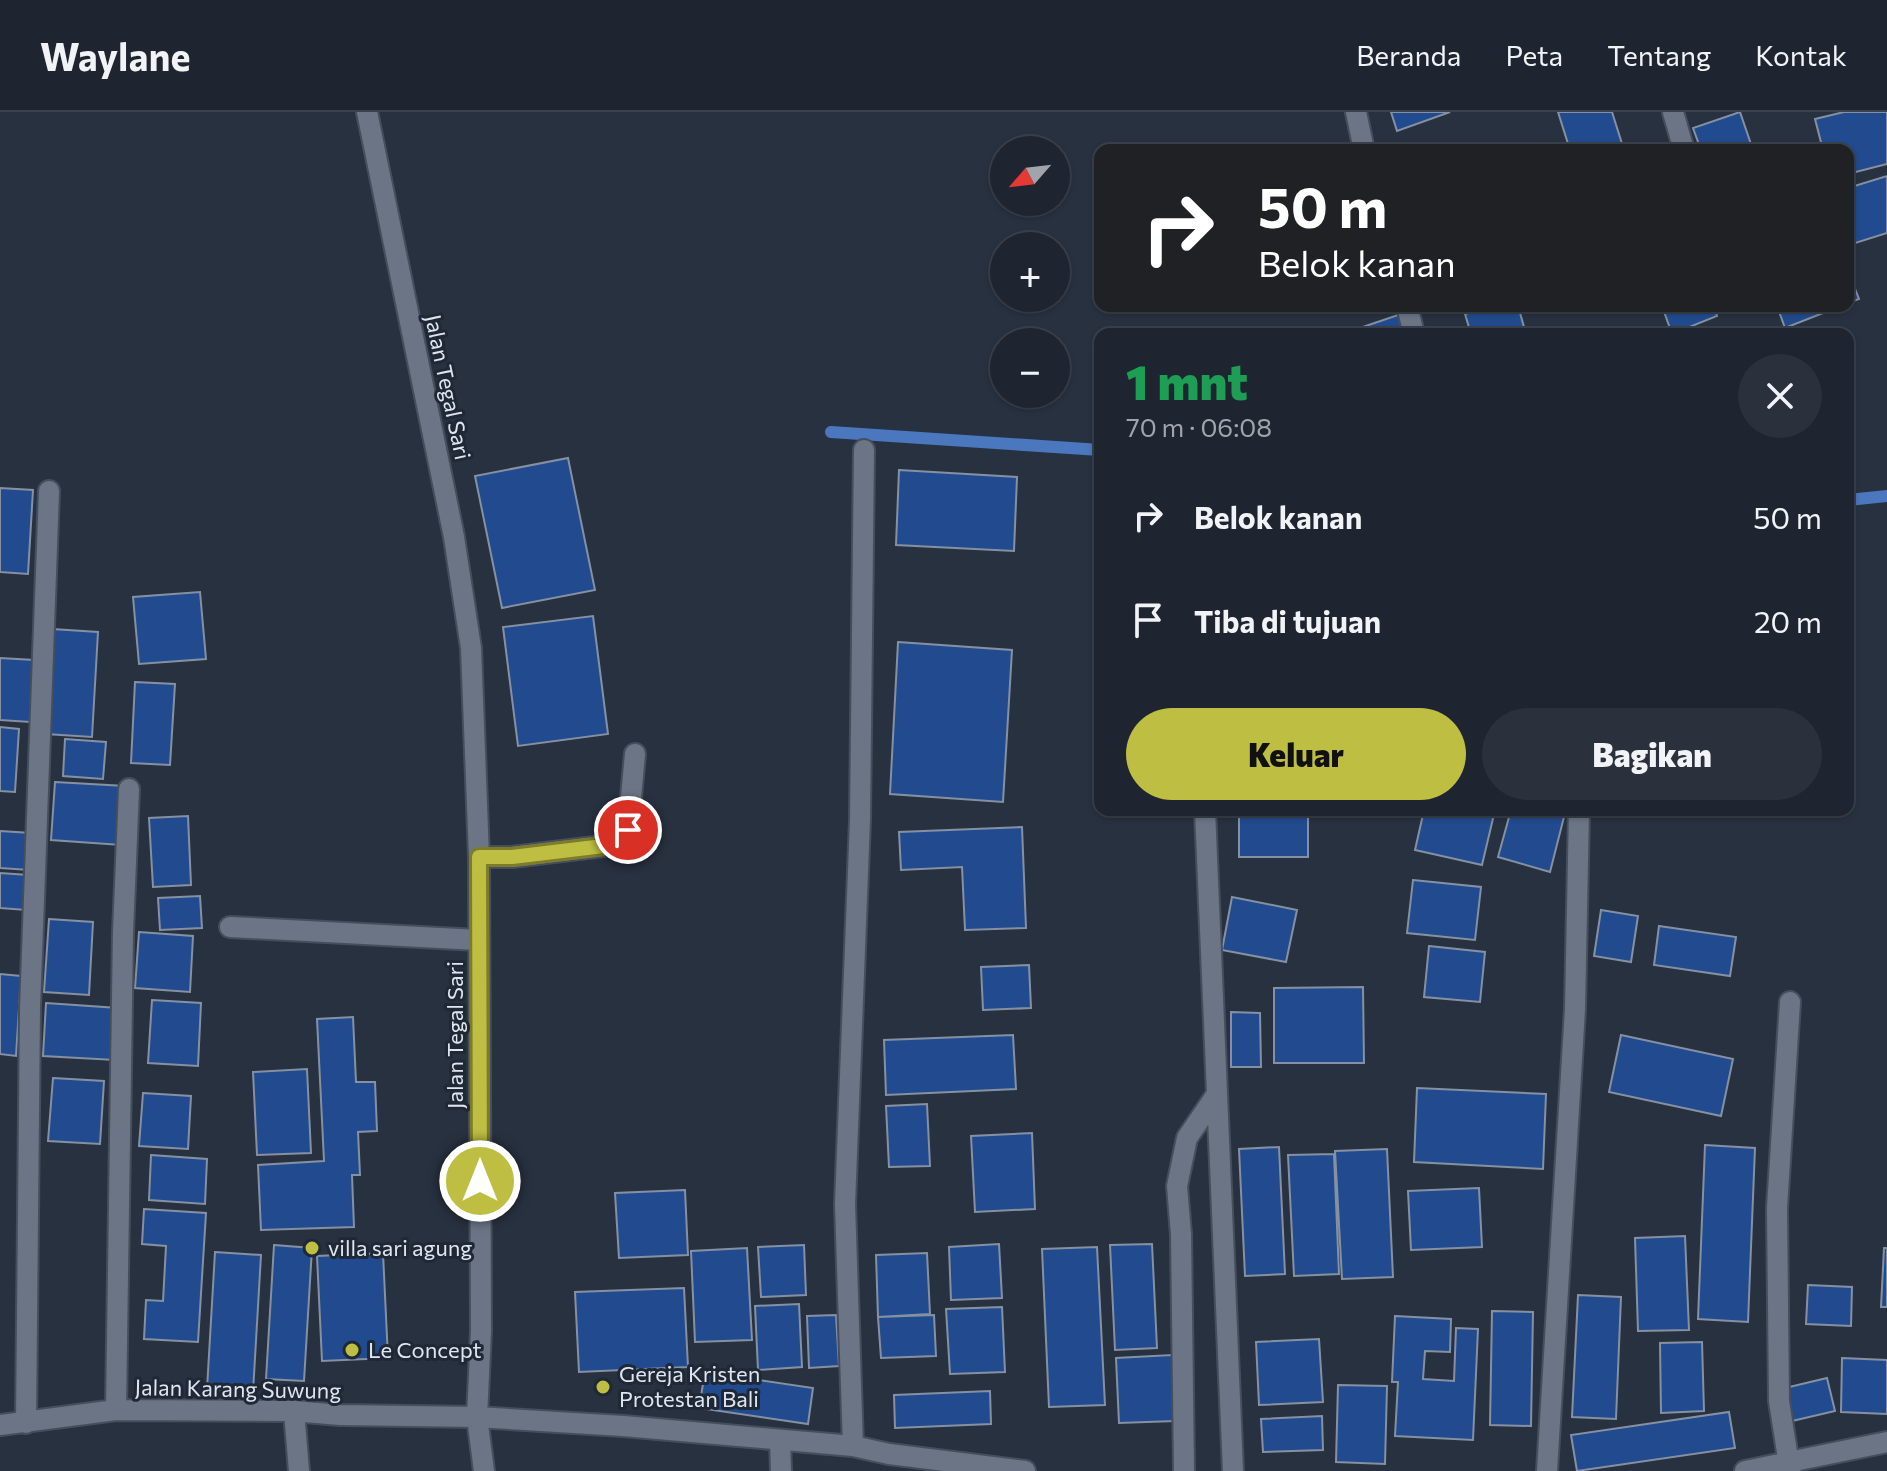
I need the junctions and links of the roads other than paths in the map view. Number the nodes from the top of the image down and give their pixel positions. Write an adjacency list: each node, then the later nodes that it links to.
1 (367, 112): 12 (street, Jalan Tegal Sari)
2 (1356, 112): 4 (street)
3 (1673, 112): 5 (street)
4 (1363, 144)
5 (1682, 144)
6 (864, 450): 24 (street)
7 (49, 491): 20 (street)
8 (635, 754): 12 (street)
9 (129, 789): 17 (street)
10 (1205, 816): 16 (street)
11 (1579, 816): 33 (street)
12 (479, 857): 14 (street, Jalan Tegal Sari)
13 (230, 927): 14 (street)
14 (478, 940): 19 (street, Jalan Tegal Sari)
15 (1790, 1002): 26 (street)
16 (1215, 1097): 31 (street); 32 (street)
17 (116, 1410): 18 (street, Jalan Karang Suwung); 20 (street, Jalan Karang Suwung)
18 (294, 1411): 19 (street, Jalan Karang Suwung); 27 (street)
19 (477, 1417): 22 (street); 28 (street, Jalan Tegal Sari)
20 (26, 1423): 21 (street, Jalan Karang Suwung)
21 (0, 1425)
22 (780, 1440): 24 (street); 29 (street)
23 (1887, 1442): 26 (street)
24 (853, 1446): 25 (street)
25 (890, 1463): 30 (street)
26 (1789, 1466): 34 (street)
27 (299, 1471)
28 (484, 1471)
29 (781, 1471)
30 (1025, 1471)
31 (1184, 1471)
32 (1233, 1471)
33 (1547, 1471)
34 (1745, 1471)

